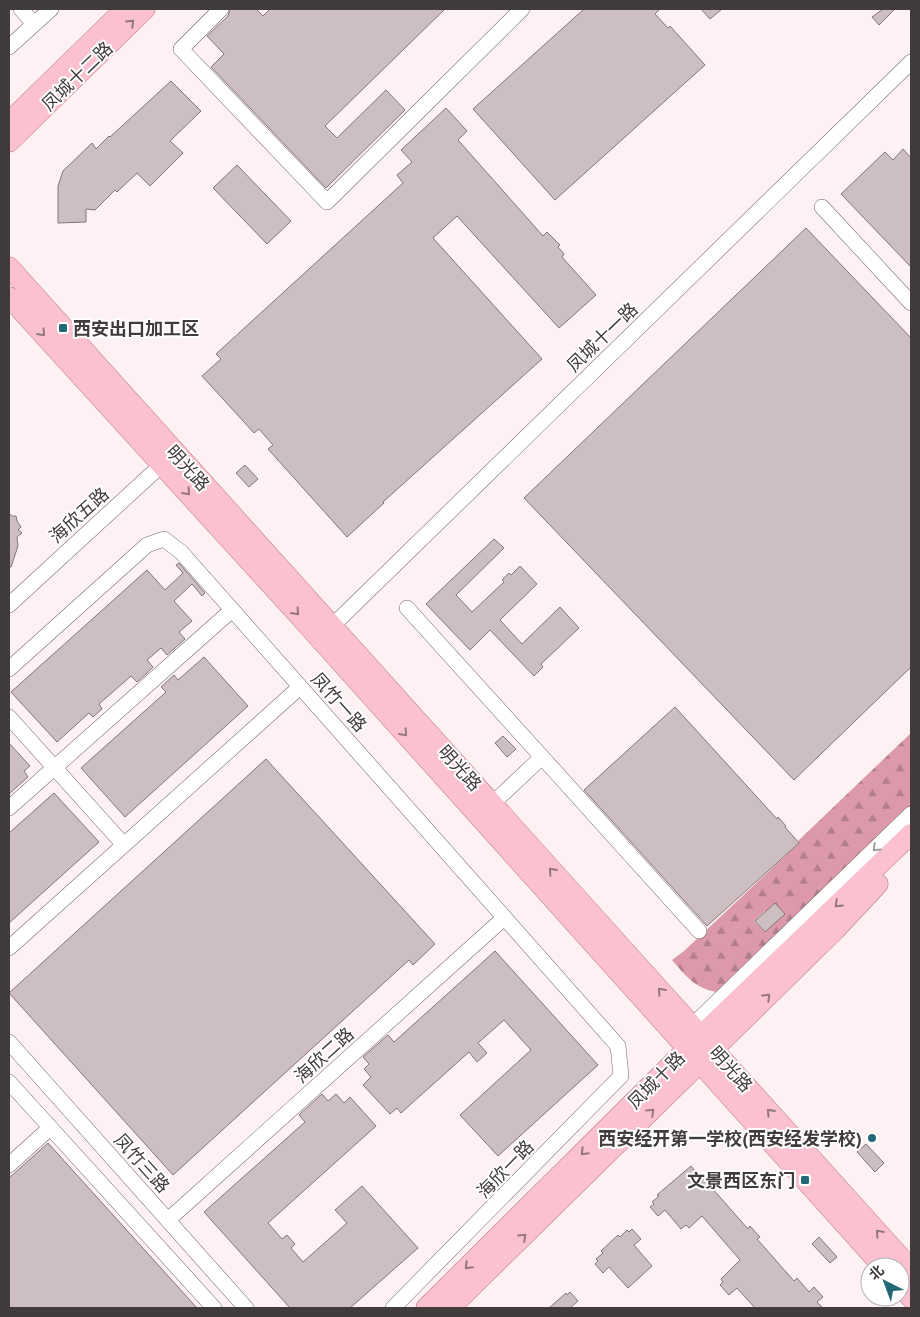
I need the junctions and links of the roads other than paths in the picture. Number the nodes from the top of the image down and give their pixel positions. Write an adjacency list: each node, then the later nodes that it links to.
1 (21, 9): 7 (street)
2 (51, 9): 7 (street)
3 (125, 9): 10 (main road, 凤城十二路)
4 (145, 9): 11 (main road, 凤城十二路, one-way to 4)
5 (221, 9): 6 (street)
6 (522, 9)
7 (34, 24): 8 (street)
8 (9, 47)
9 (911, 62): 20 (street, 凤城十一路)
10 (9, 122)
11 (9, 142)
12 (822, 207): 15 (street)
13 (9, 267): 16 (main road, 明光路)
14 (9, 297): 16 (main road, 明光路, one-way to 16)
15 (911, 303)
16 (169, 459): 17 (street, 海欣五路); 20 (main road, 明光路)
17 (9, 605)
18 (407, 608): 24 (street)
19 (232, 610): 21 (street, 凤竹一路); 22 (street, 凤竹一路); 25 (street)
20 (325, 633): 26 (main road, 明光路); 36 (main road, 明光路, one-way to 36)
21 (9, 670)
22 (300, 687): 30 (street); 32 (street, 凤竹一路)
23 (9, 717): 25 (street)
24 (542, 757): 26 (street); 33 (street)
25 (54, 767): 27 (street); 30 (street)
26 (492, 804): 36 (main road, 明光路, one-way to 26)
27 (9, 808)
28 (911, 814): 36 (street, one-way to 36)
29 (911, 834): 36 (main road, 凤城十路, one-way to 36)
30 (124, 845): 34 (street)
31 (911, 852): 36 (main road, 凤城十路, one-way to 31)
32 (504, 918): 37 (street, 凤竹一路); 41 (street, 海欣二路)
33 (700, 931)
34 (9, 948)
35 (9, 1042): 41 (street, 凤竹三路)
36 (699, 1045): 42 (main road, 明光路); 43 (main road, 明光路, one-way to 36); 47 (main road, 凤城十路, one-way to 47); 48 (main road, 凤城十路, one-way to 36)
37 (618, 1046): 46 (street, 海欣一路)
38 (9, 1082): 39 (street)
39 (50, 1128): 40 (street); 44 (street)
40 (9, 1165)
41 (168, 1220): 45 (street, 凤竹三路)
42 (876, 1257)
43 (911, 1269)
44 (214, 1308)
45 (246, 1308)
46 (393, 1308)
47 (426, 1308)
48 (450, 1308)

